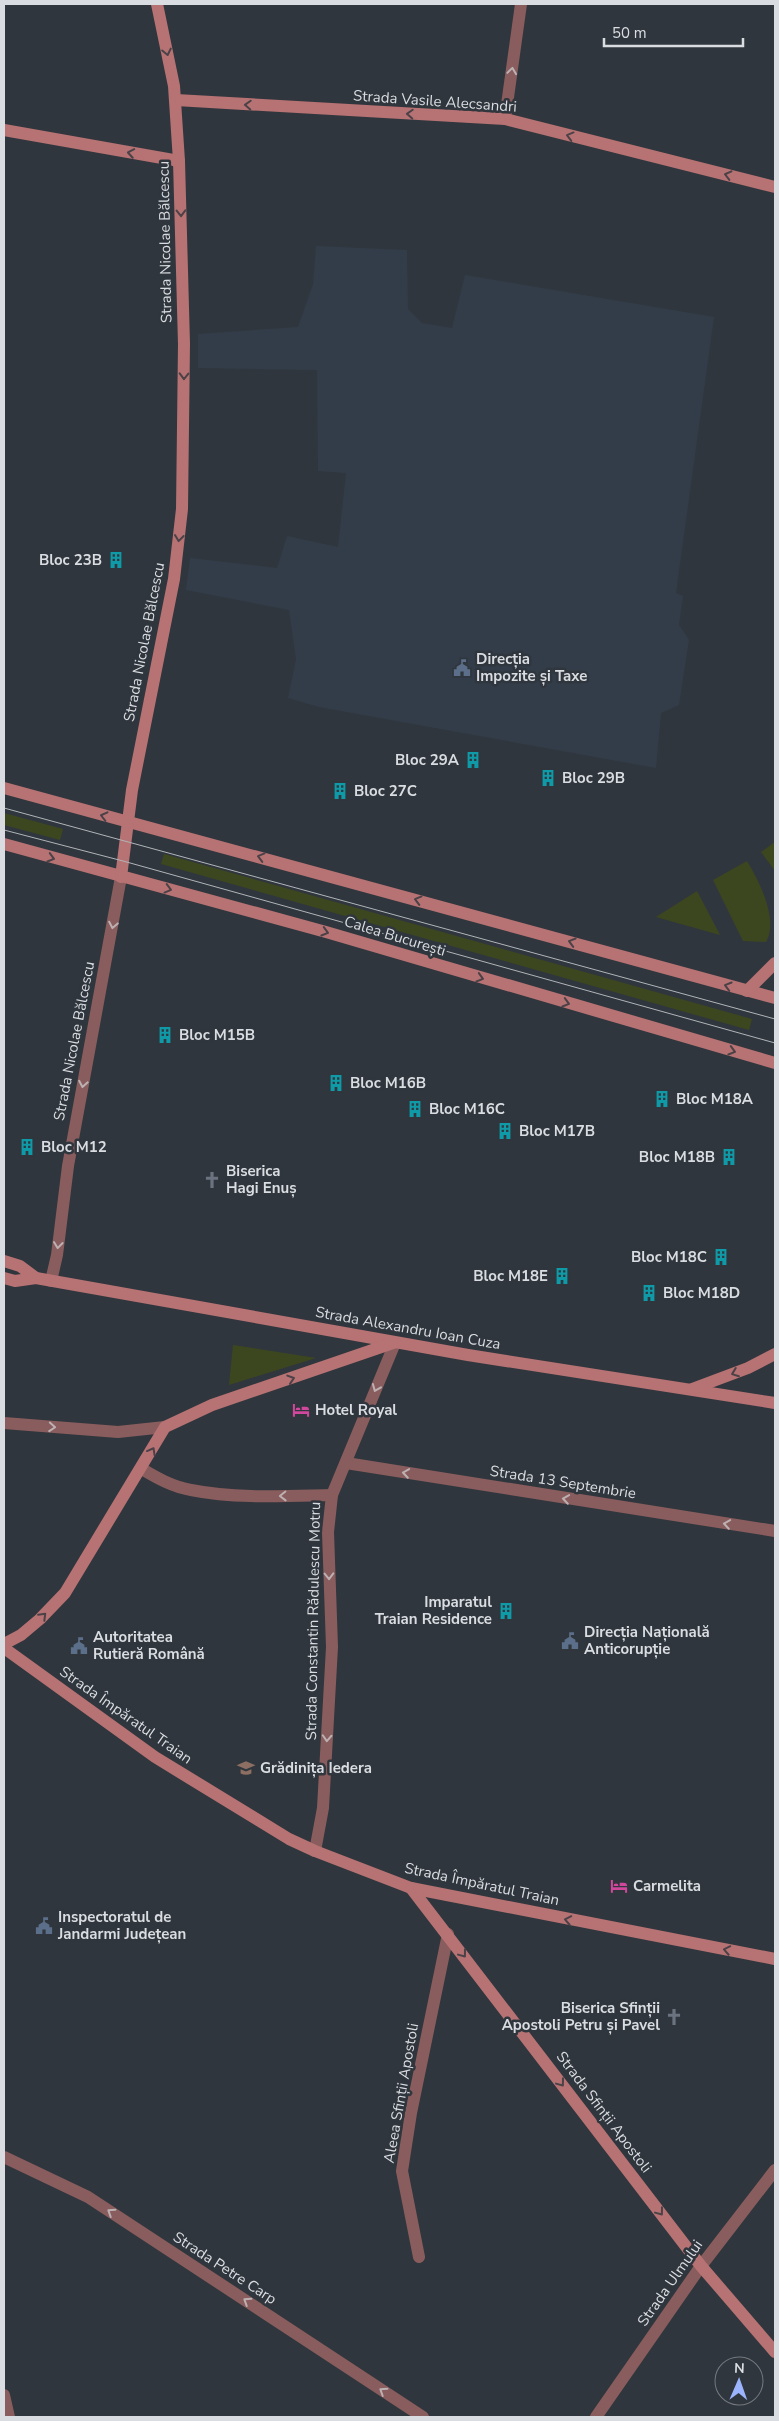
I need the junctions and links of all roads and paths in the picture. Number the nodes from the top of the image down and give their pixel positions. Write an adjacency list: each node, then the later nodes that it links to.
1 (157, 4): 3 (street, Strada Nicolae Bălcescu, one-way to 3)
2 (521, 4): 4 (street, one-way to 2)
3 (176, 100): 4 (street, Strada Vasile Alecsandri, one-way to 3); 6 (street, Strada Nicolae Bălcescu)
4 (506, 119): 7 (street, Strada Vasile Alecsandri, one-way to 4)
5 (4, 130): 6 (street, one-way to 5)
6 (179, 162): 9 (street, Strada Nicolae Bălcescu, one-way to 9)
7 (775, 187)
8 (4, 788): 9 (street, one-way to 8)
9 (127, 822): 11 (street, Strada Nicolae Bălcescu); 13 (street, one-way to 9)
10 (4, 844): 11 (street, Calea București, one-way to 11)
11 (121, 876): 15 (street, Calea București, one-way to 15); 19 (street, Strada Nicolae Bălcescu, one-way to 19)
12 (775, 962): 13 (street)
13 (747, 991): 14 (street)
14 (775, 998)
15 (775, 1063)
16 (4, 1261): 18 (street, Strada Alexandru Ioan Cuza)
17 (4, 1278): 18 (street, Strada Alexandru Ioan Cuza)
18 (36, 1278): 19 (street, Strada Alexandru Ioan Cuza)
19 (50, 1281): 20 (street, Strada Alexandru Ioan Cuza)
20 (395, 1343): 22 (street, Strada Alexandru Ioan Cuza); 25 (street, one-way to 20); 26 (street, Strada Constantin Rădulescu Motru, one-way to 26)
21 (775, 1354): 22 (street, one-way to 22)
22 (692, 1389): 23 (street, Strada Alexandru Ioan Cuza)
23 (775, 1402)
24 (4, 1423): 25 (street, one-way to 25)
25 (166, 1427): 27 (street, one-way to 25)
26 (346, 1463): 28 (street, Strada Constantin Rădulescu Motru); 29 (street, Strada 13 Septembrie, one-way to 26)
27 (142, 1469): 28 (street, one-way to 27); 30 (street, one-way to 27)
28 (332, 1495): 32 (street, Strada Constantin Rădulescu Motru, one-way to 32)
29 (775, 1531)
30 (4, 1644)
31 (4, 1648): 32 (street, Strada Împăratul Traian)
32 (315, 1851): 33 (street, Strada Împăratul Traian)
33 (411, 1888): 34 (street, Strada Sfinții Apostoli); 35 (street, Strada Împăratul Traian, one-way to 33)
34 (448, 1934): 38 (street, Aleea Sfinții Apostoli); 39 (street, Strada Sfinții Apostoli, one-way to 39)
35 (775, 1959)
36 (4, 2157): 43 (street, Strada Petre Carp, one-way to 36)
37 (775, 2170): 39 (street, Strada Ulmului)
38 (419, 2257)
39 (701, 2266): 40 (street, Strada Sfinții Apostoli); 44 (street, Strada Ulmului)
40 (775, 2352)
41 (4, 2395): 42 (street)
42 (9, 2417)
43 (423, 2417)
44 (596, 2417)

